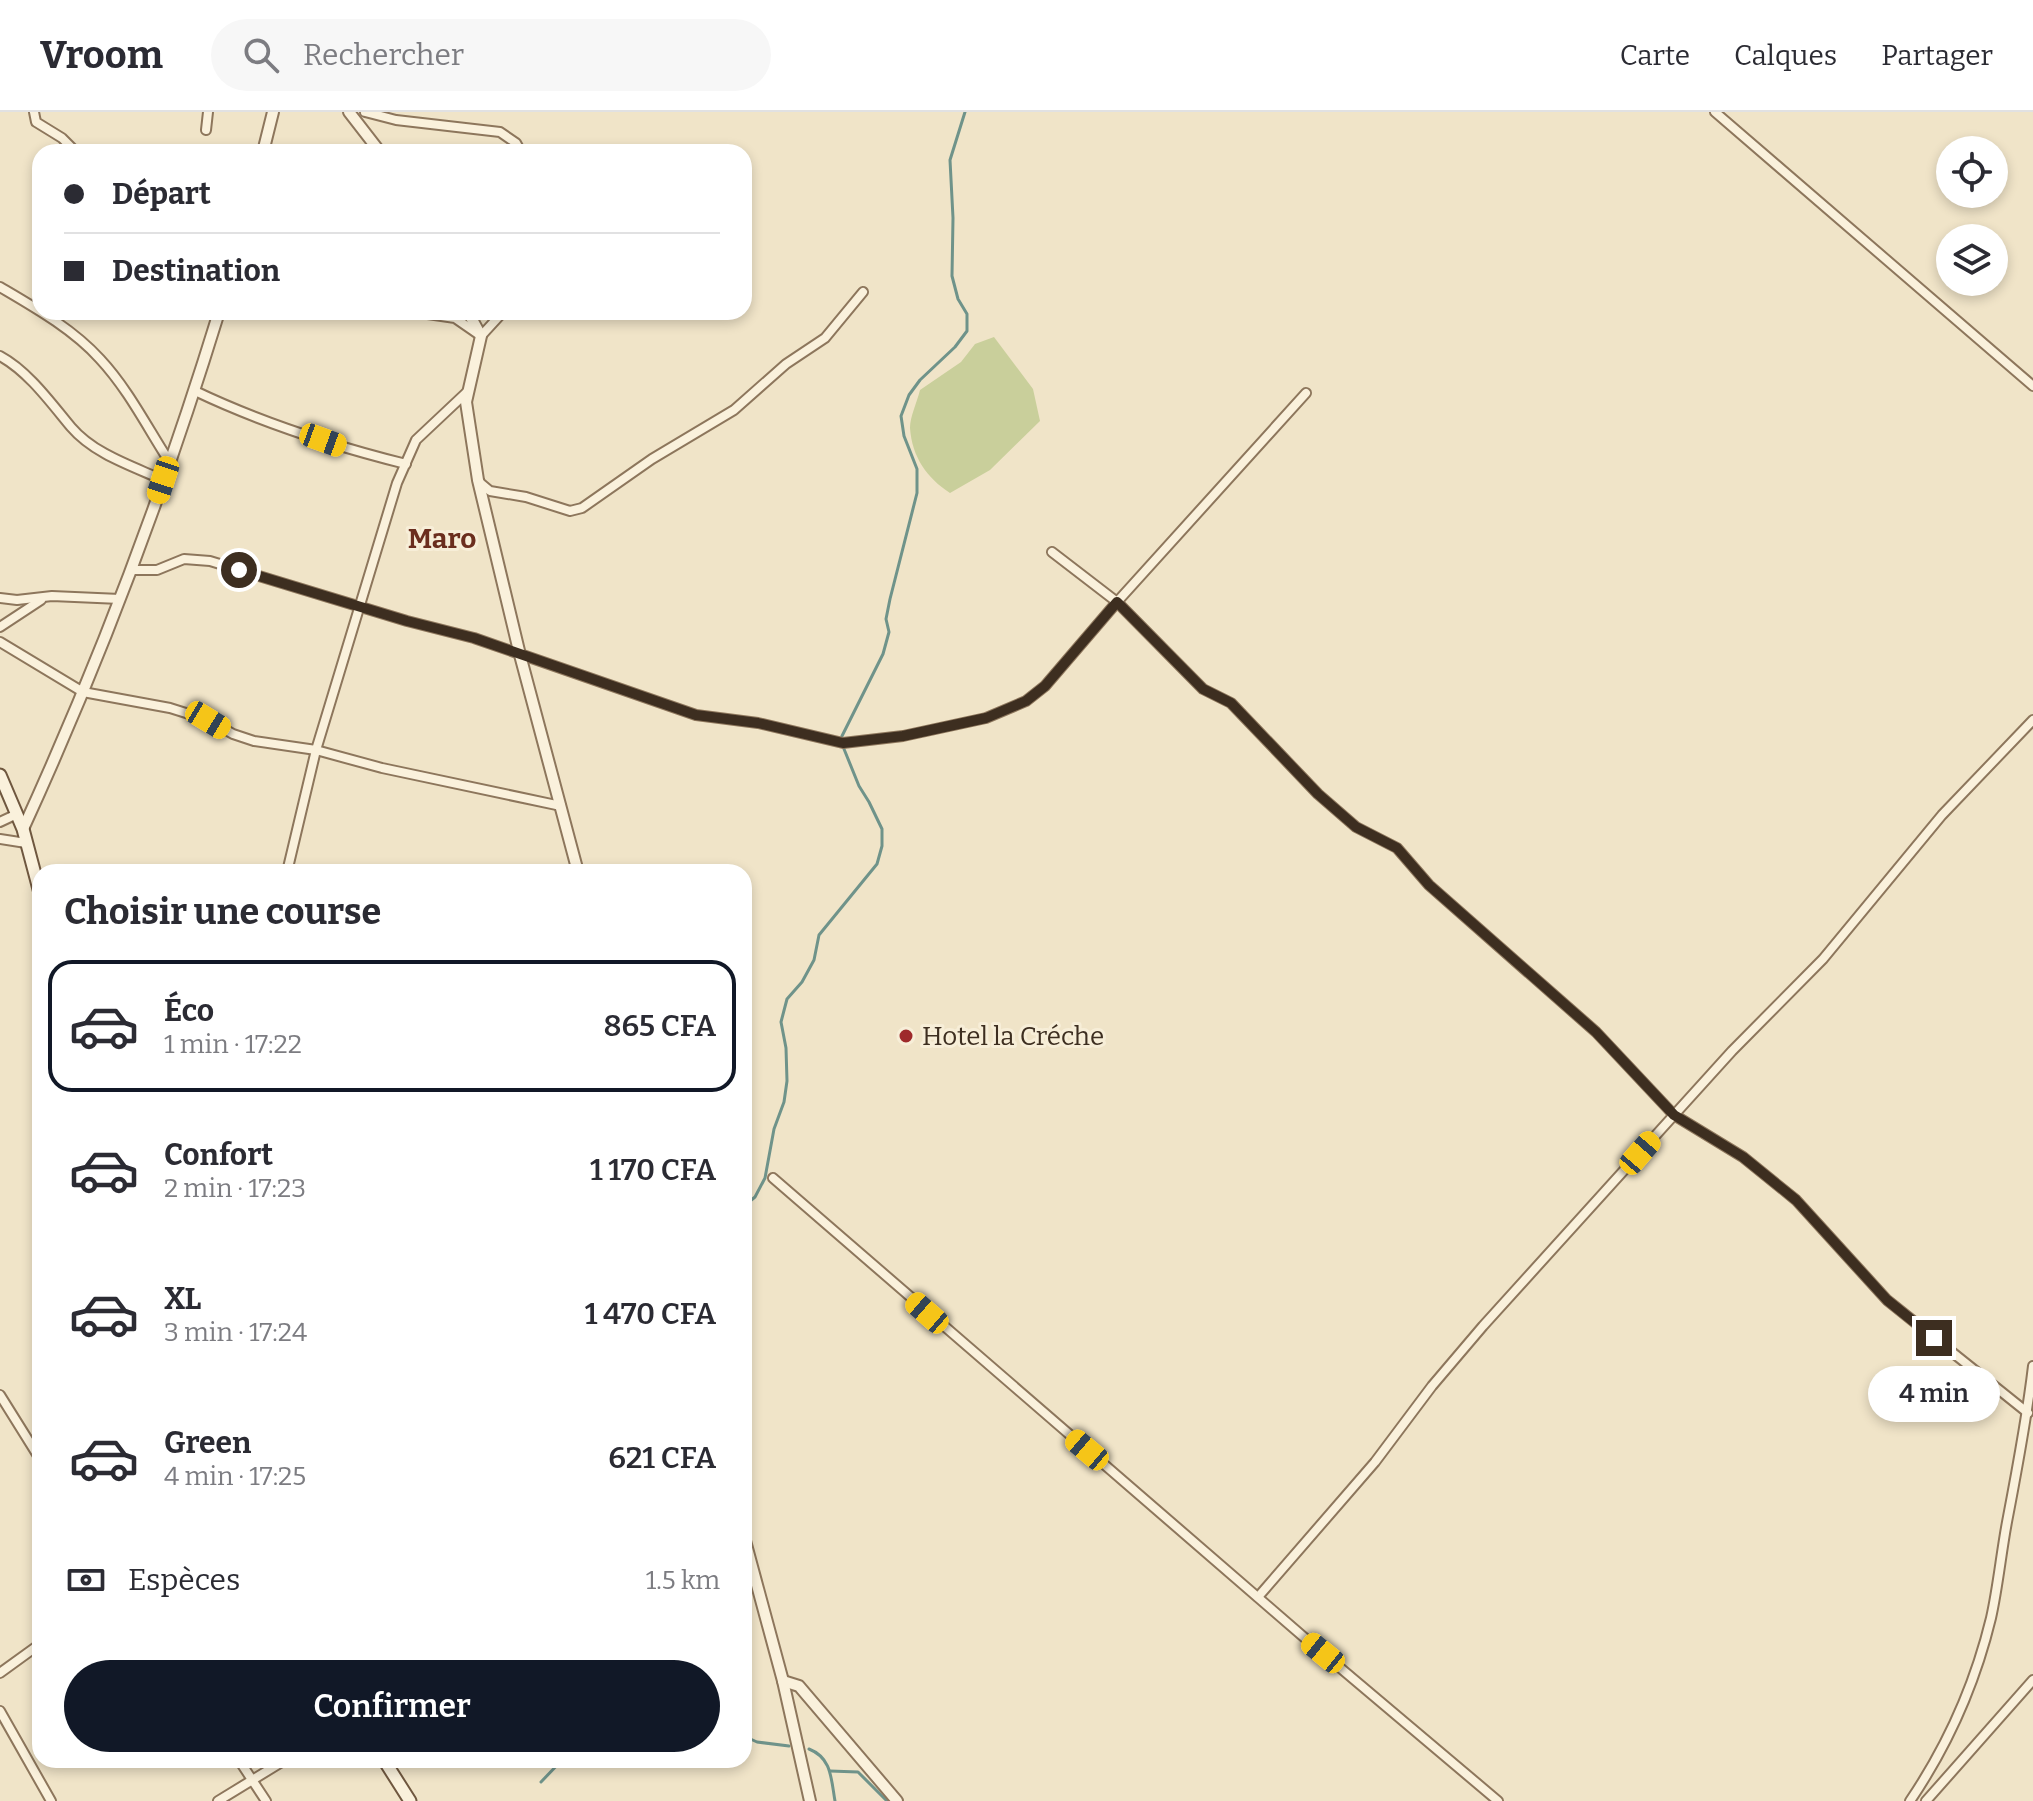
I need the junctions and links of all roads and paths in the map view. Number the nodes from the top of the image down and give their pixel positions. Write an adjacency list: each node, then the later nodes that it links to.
1 (34, 112): 8 (street)
2 (208, 112): 7 (street)
3 (273, 112): 9 (street)
4 (349, 112): 10 (street)
5 (365, 112): 11 (street)
6 (1715, 112): 22 (street)
7 (206, 130)
8 (68, 144)
9 (265, 144)
10 (374, 144)
11 (517, 144)
12 (0, 285): 14 (street)
13 (863, 292): 29 (street)
14 (32, 307)
15 (52, 320): 26 (street)
16 (217, 320): 23 (street)
17 (458, 320): 20 (street)
18 (472, 320): 20 (street)
19 (496, 320): 20 (street)
20 (481, 336): 24 (street)
21 (0, 356): 28 (street)
22 (2033, 386)
23 (195, 391): 26 (street); 27 (street)
24 (467, 392): 27 (street); 29 (street)
25 (1306, 393): 35 (street)
26 (169, 461): 28 (street)
27 (406, 464): 36 (street)
28 (163, 480): 31 (street)
29 (478, 480): 39 (street)
30 (1052, 552): 35 (street)
31 (132, 570): 34 (street); 36 (street)
32 (0, 598): 33 (street)
33 (41, 599): 34 (street); 37 (street)
34 (120, 599): 40 (street)
35 (1117, 602): 39 (street); 53 (street)
36 (358, 606): 39 (street); 42 (street)
37 (0, 627)
38 (0, 642): 40 (street)
39 (520, 655): 44 (street)
40 (83, 692): 42 (street); 47 (street)
41 (2033, 720): 53 (street)
42 (316, 750): 44 (street); 51 (street)
43 (0, 775): 45 (main road)
44 (561, 806): 52 (street)
45 (17, 814): 46 (street); 47 (main road)
46 (0, 822)
47 (23, 829): 49 (main road)
48 (0, 839): 49 (street)
49 (26, 843): 50 (main road)
50 (32, 864)
51 (289, 864)
52 (576, 864)
53 (1674, 1115): 57 (street); 60 (street)
54 (773, 1178): 60 (street)
55 (2033, 1366): 57 (street)
56 (0, 1395): 58 (street)
57 (2028, 1413): 79 (street)
58 (32, 1446)
59 (752, 1567): 64 (street)
60 (1258, 1597): 78 (street)
61 (32, 1650): 62 (street)
62 (0, 1673)
63 (2033, 1680): 80 (street)
64 (783, 1681): 76 (street); 77 (street)
65 (0, 1711): 66 (street)
66 (32, 1767)
67 (32, 1768): 72 (street)
68 (244, 1768): 71 (street)
69 (273, 1768): 71 (street)
70 (389, 1768): 75 (main road)
71 (253, 1781): 73 (street); 74 (street)
72 (51, 1801)
73 (218, 1801)
74 (266, 1801)
75 (410, 1801)
76 (810, 1801)
77 (897, 1801)
78 (1498, 1801)
79 (1910, 1801)
80 (1926, 1801)

